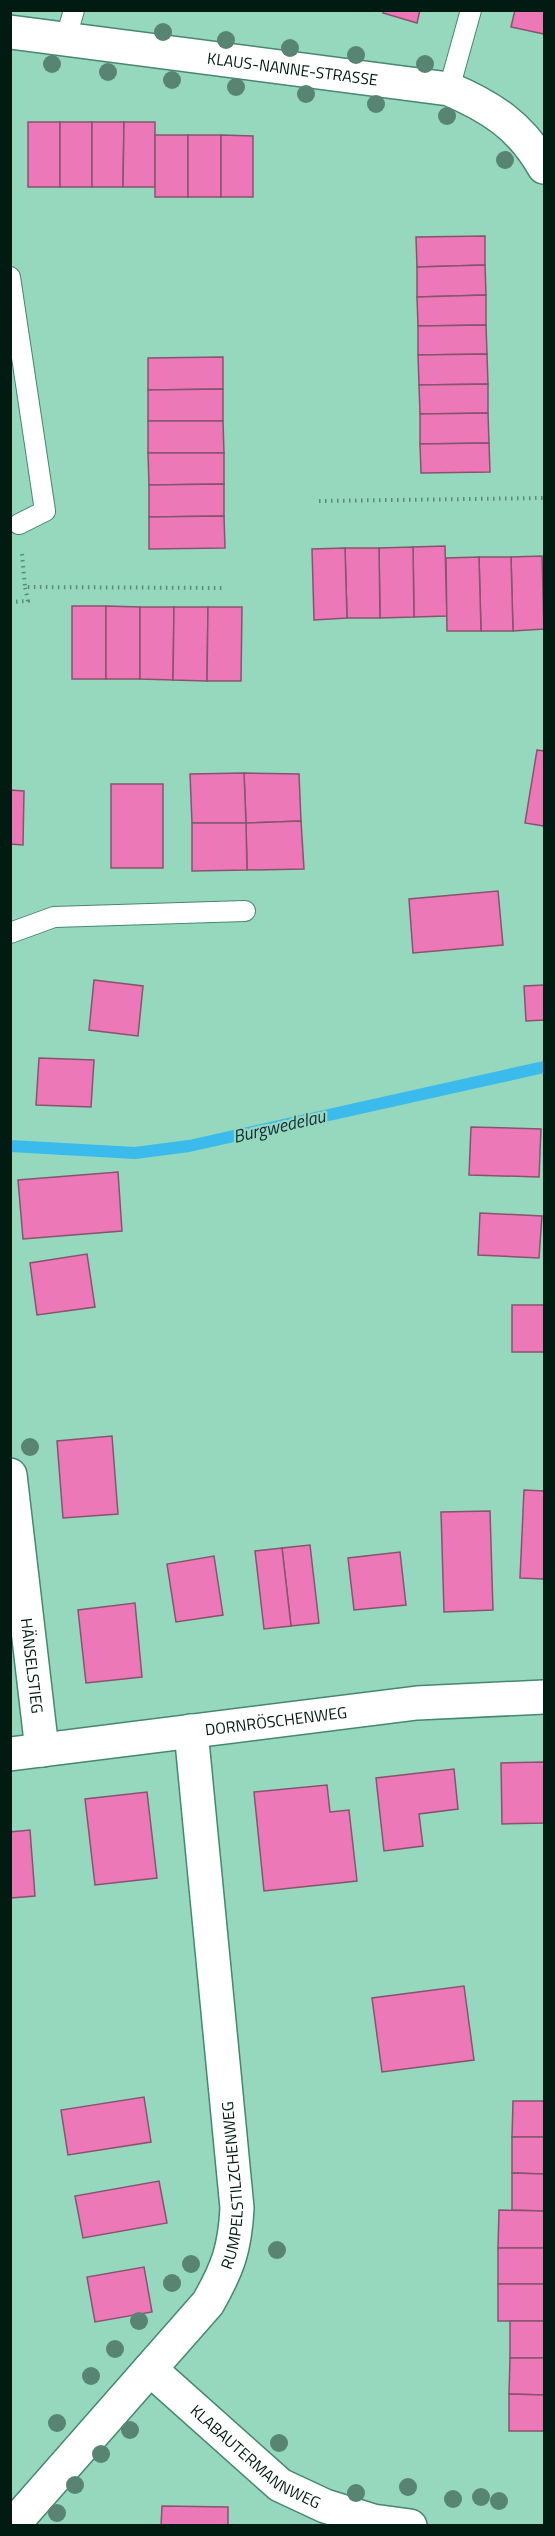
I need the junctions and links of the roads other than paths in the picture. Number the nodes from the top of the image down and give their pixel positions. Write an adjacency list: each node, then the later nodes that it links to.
1 (471, 10): 4 (lane)
2 (70, 24): 3 (street, KLAUS-NANNE-STRASSE); 4 (street, KLAUS-NANNE-STRASSE)
3 (10, 32)
4 (449, 88): 5 (street, KLAUS-NANNE-STRASSE)
5 (542, 154)
6 (10, 277): 7 (lane)
7 (20, 524)
8 (245, 911): 9 (lane)
9 (10, 933)
10 (10, 1474): 13 (street, HÄNSELSTIEG)
11 (544, 1696): 12 (street, DORNRÖSCHENWEG)
12 (191, 1731): 13 (street, DORNRÖSCHENWEG); 15 (street, RUMPELSTILZCHENWEG)
13 (42, 1750): 14 (street, DORNRÖSCHENWEG)
14 (10, 1754)
15 (150, 2369): 16 (street, RUMPELSTILZCHENWEG); 17 (street, KLABAUTERMANNWEG)
16 (12, 2526)
17 (410, 2526)

